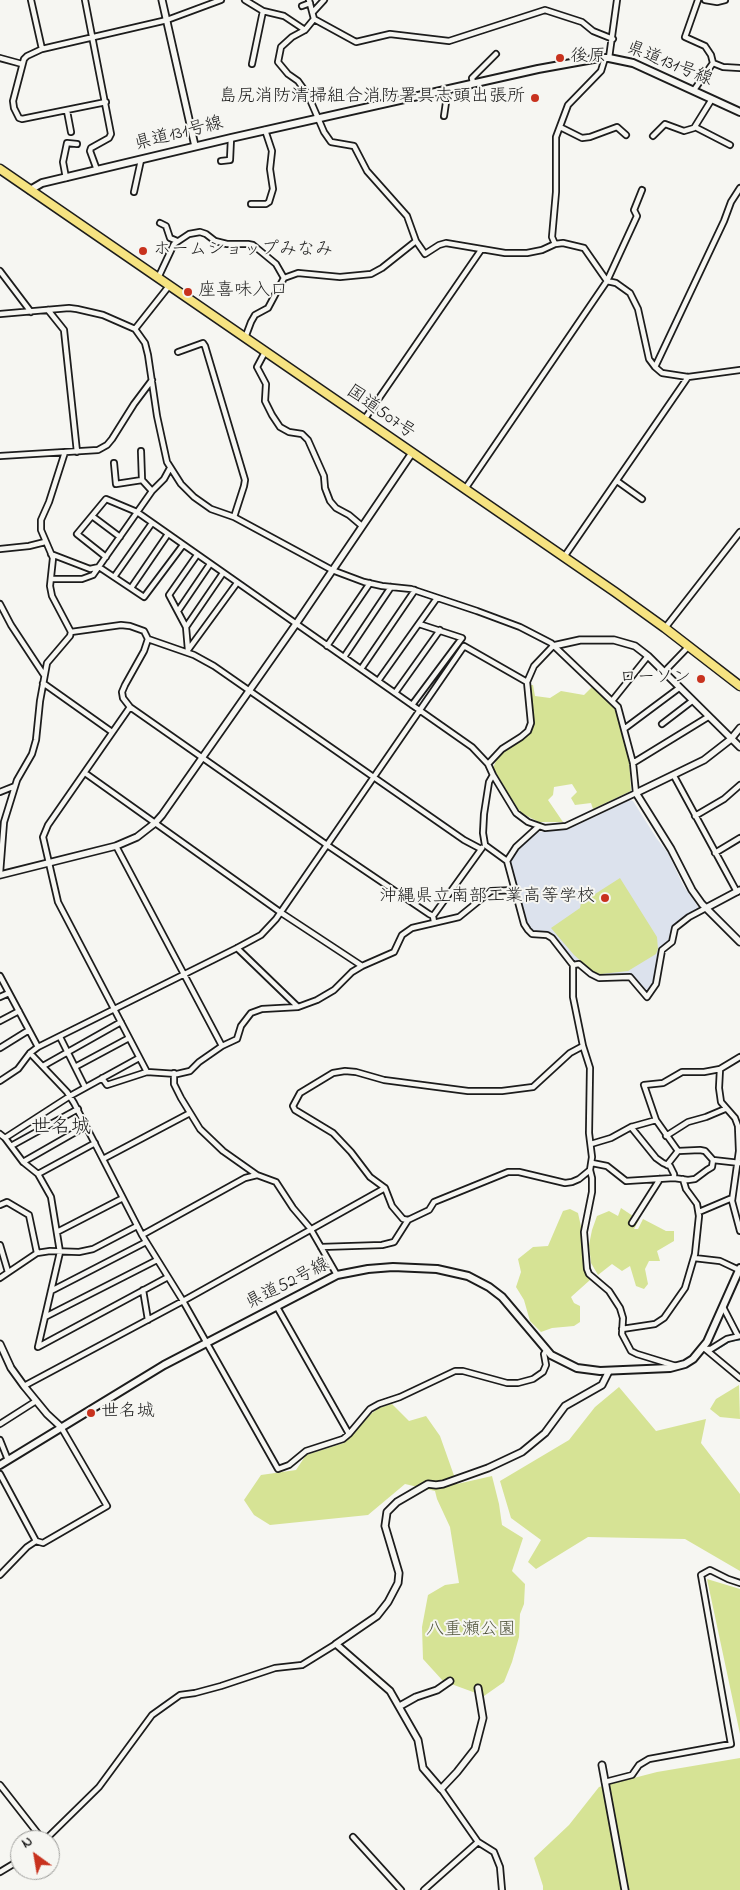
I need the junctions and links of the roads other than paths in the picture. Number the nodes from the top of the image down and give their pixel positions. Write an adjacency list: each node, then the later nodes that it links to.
1 (31, 0): 20 (street)
2 (85, 0): 18 (street)
3 (162, 0): 16 (street)
4 (221, 0): 16 (street)
5 (245, 0): 13 (street)
6 (324, 0): 14 (street)
7 (617, 0): 19 (street)
8 (698, 0): 26 (street)
9 (704, 0): 10 (street)
10 (725, 0)
11 (309, 1): 12 (street); 14 (street)
12 (302, 6)
13 (263, 11): 17 (street); 25 (street)
14 (313, 12): 15 (street)
15 (314, 18): 17 (street); 19 (street)
16 (167, 20): 18 (street); 45 (street)
17 (305, 30): 36 (street)
18 (93, 37): 20 (street); 32 (street)
19 (613, 39): 23 (street)
20 (42, 49): 24 (street)
21 (496, 54): 28 (street)
22 (0, 58): 24 (street)
23 (607, 58): 28 (main road, 県道131号線); 30 (main road, 県道131号線); 37 (street)
24 (22, 64): 33 (street)
25 (252, 64)
26 (714, 64): 27 (street); 30 (street)
27 (740, 68)
28 (473, 83): 29 (main road, 県道131号線)
29 (448, 89): 35 (street); 36 (main road, 県道131号線)
30 (694, 90): 31 (main road, 県道131号線)
31 (712, 99): 34 (main road, 県道131号線); 38 (street)
32 (106, 102): 33 (street); 50 (street)
33 (67, 111): 40 (street)
34 (740, 112)
35 (444, 116)
36 (318, 118): 39 (main road, 県道131号線); 59 (street)
37 (560, 127): 41 (street); 60 (street)
38 (695, 127): 42 (street); 46 (street)
39 (265, 130): 43 (main road, 県道131号線); 56 (street)
40 (72, 132)
41 (626, 135)
42 (653, 136)
43 (231, 138): 45 (main road, 県道131号線); 48 (street)
44 (77, 144): 51 (street)
45 (195, 146): 47 (main road, 県道131号線)
46 (730, 146)
47 (141, 160): 50 (main road, 県道131号線); 55 (street)
48 (221, 161)
49 (0, 169): 53 (highway, 国道507号)
50 (97, 170): 51 (main road, 県道131号線)
51 (66, 178): 53 (main road, 県道131号線)
52 (740, 188): 74 (street)
53 (30, 190): 63 (highway, 国道507号)
54 (642, 190): 65 (street)
55 (134, 192)
56 (250, 204)
57 (160, 222): 58 (street)
58 (177, 241): 63 (street); 64 (street)
59 (416, 241): 61 (street); 64 (street)
60 (555, 244): 61 (street); 65 (street)
61 (481, 250): 78 (street)
62 (0, 271): 68 (street)
63 (158, 278): 66 (highway, 国道507号)
64 (284, 278): 71 (street)
65 (607, 281): 74 (street); 88 (street)
66 (169, 286): 70 (street); 71 (highway, 国道507号)
67 (48, 310): 68 (street); 70 (street); 81 (street)
68 (31, 312): 69 (street)
69 (0, 314)
70 (135, 329): 77 (street)
71 (245, 338): 73 (highway, 国道507号)
72 (178, 352): 93 (street)
73 (266, 352): 78 (highway, 国道507号); 95 (street)
74 (655, 368): 76 (street)
75 (740, 370): 76 (street)
76 (688, 377): 87 (street)
77 (152, 380): 81 (street); 85 (street)
78 (364, 420): 82 (highway, 国道507号)
79 (141, 451): 86 (street)
80 (65, 452): 81 (street); 83 (street); 99 (street)
81 (77, 452)
82 (412, 453): 88 (highway, 国道507号); 95 (street)
83 (0, 456)
84 (114, 463): 86 (street)
85 (170, 468): 89 (street); 93 (street)
86 (142, 480): 89 (street)
87 (616, 481): 90 (street); 105 (street)
88 (465, 489): 105 (highway, 国道507号)
89 (152, 491): 91 (street)
90 (642, 499)
91 (137, 512): 92 (street); 94 (street); 98 (street)
92 (92, 516): 98 (street); 104 (street)
93 (234, 517): 108 (street)
94 (152, 523): 97 (street); 110 (street)
95 (362, 526): 108 (street)
96 (740, 532): 123 (street)
97 (168, 534): 100 (street); 115 (street)
98 (120, 537): 104 (street)
99 (45, 542): 101 (street); 102 (street)
100 (183, 545): 103 (street); 115 (street)
101 (0, 549)
102 (51, 554): 107 (street); 111 (street)
103 (197, 555): 106 (street); 119 (street)
104 (106, 557): 107 (street)
105 (564, 558): 123 (highway, 国道507号)
106 (210, 564): 109 (street); 119 (street)
107 (99, 566): 110 (street); 111 (street)
108 (332, 570): 113 (street); 120 (street)
109 (223, 573): 112 (street); 122 (street)
110 (114, 577): 115 (street)
111 (51, 579): 125 (street)
112 (237, 582): 120 (street); 130 (street)
113 (370, 583): 114 (street); 127 (street)
114 (392, 587): 116 (street); 132 (street)
115 (131, 588)
116 (415, 590): 117 (street); 133 (street)
117 (437, 598): 121 (street); 128 (street)
118 (0, 604): 135 (street)
119 (178, 611): 122 (street)
120 (296, 624): 127 (street); 141 (street)
121 (419, 624): 124 (street); 136 (street)
122 (186, 626): 130 (street)
123 (665, 628): 129 (highway, 国道507号)
124 (440, 630): 142 (street); 145 (street)
125 (71, 632): 126 (street); 135 (street)
126 (148, 639): 130 (street); 146 (street)
127 (328, 646): 132 (street)
128 (553, 646): 131 (street); 137 (street); 143 (street)
129 (689, 646): 134 (street); 139 (highway, 国道507号)
130 (187, 652): 141 (street)
131 (648, 656): 134 (street); 143 (street)
132 (344, 658): 133 (street)
133 (361, 669): 136 (street)
134 (664, 672): 140 (street)
135 (44, 675): 138 (street)
136 (378, 682): 142 (street)
137 (527, 682): 147 (street); 157 (street)
138 (43, 683): 152 (street); 163 (street)
139 (740, 686)
140 (679, 688): 144 (street); 151 (street)
141 (249, 690): 155 (street); 161 (street)
142 (395, 693): 145 (street)
143 (612, 701): 151 (street)
144 (692, 702): 148 (street); 149 (street)
145 (412, 705): 147 (street)
146 (130, 707): 152 (street); 155 (street)
147 (420, 710): 157 (street); 161 (street)
148 (708, 717): 153 (street); 156 (street)
149 (662, 724)
150 (740, 728): 153 (street)
151 (624, 729): 156 (street)
152 (112, 732): 158 (street)
153 (731, 739): 154 (street); 160 (street)
154 (740, 747)
155 (203, 757): 167 (street); 170 (street)
156 (633, 763): 165 (street)
157 (488, 764): 159 (street)
158 (85, 773): 167 (street); 175 (street)
159 (493, 776): 168 (street); 172 (street)
160 (674, 776): 165 (street); 166 (street)
161 (374, 777): 170 (street); 172 (street)
162 (740, 785): 166 (street)
163 (15, 786): 164 (street); 176 (street)
164 (0, 792)
165 (636, 793): 168 (street); 179 (street)
166 (695, 816): 173 (street)
167 (155, 822): 171 (street); 180 (street)
168 (538, 827): 174 (street)
169 (740, 838): 173 (street)
170 (327, 845): 180 (street); 181 (street)
171 (116, 846): 175 (street); 187 (street)
172 (483, 847): 174 (street); 181 (street)
173 (715, 853): 178 (street)
174 (507, 861): 177 (street)
175 (48, 863): 176 (street); 192 (street)
176 (0, 874)
177 (516, 890): 182 (street); 185 (street)
178 (738, 891): 179 (street)
179 (706, 908): 183 (street); 185 (street)
180 (280, 912): 184 (street); 186 (street)
181 (433, 916): 182 (street)
182 (434, 922): 186 (street)
183 (739, 938)
184 (237, 948): 187 (street); 191 (street)
185 (573, 965): 200 (street)
186 (362, 966): 191 (street)
187 (184, 975): 192 (street); 199 (street)
188 (0, 976): 189 (street)
189 (9, 992): 190 (street); 193 (street)
190 (0, 997)
191 (298, 1007): 199 (street)
192 (114, 1010): 195 (street); 197 (street)
193 (19, 1011): 194 (street); 196 (street)
194 (0, 1021)
195 (121, 1022): 198 (street); 203 (street)
196 (29, 1030): 201 (street); 202 (street)
197 (60, 1037): 201 (street); 203 (street)
198 (129, 1038): 205 (street); 208 (street)
199 (222, 1046): 211 (street)
200 (583, 1046): 227 (street); 242 (street)
201 (38, 1047): 204 (street)
202 (0, 1048)
203 (67, 1052): 207 (street); 208 (street)
204 (30, 1053): 207 (street); 213 (street)
205 (139, 1058): 210 (street); 212 (street)
206 (740, 1058): 209 (street)
207 (43, 1066): 215 (street)
208 (75, 1067): 214 (street)
209 (720, 1069): 217 (street); 220 (street)
210 (147, 1072): 211 (street); 212 (street)
211 (174, 1073): 218 (street)
212 (102, 1078): 214 (street)
213 (0, 1081)
214 (85, 1088): 215 (street)
215 (70, 1096): 216 (street); 225 (street)
216 (78, 1109): 221 (street); 228 (street)
217 (725, 1109): 219 (street); 224 (street)
218 (190, 1113): 230 (street); 238 (street)
219 (737, 1118): 233 (street)
220 (656, 1120): 222 (street); 224 (street)
221 (86, 1126): 226 (street); 232 (street)
222 (631, 1127): 227 (street); 235 (street)
223 (0, 1134): 225 (street)
224 (666, 1136): 229 (street)
225 (5, 1138): 228 (street)
226 (95, 1143): 230 (street); 237 (street)
227 (591, 1144): 234 (street)
228 (11, 1146): 232 (street)
229 (678, 1151): 231 (street); 235 (street)
230 (103, 1159): 243 (street)
231 (713, 1160): 233 (street); 241 (street)
232 (23, 1162): 237 (street)
233 (738, 1162): 244 (street)
234 (592, 1163): 236 (street); 240 (street)
235 (667, 1165): 239 (street)
236 (590, 1170): 247 (street); 273 (street)
237 (38, 1174): 252 (street)
238 (257, 1175): 250 (street); 253 (street)
239 (674, 1178): 240 (street); 241 (street)
240 (660, 1179): 248 (street)
241 (683, 1179): 246 (street)
242 (385, 1188): 247 (street); 250 (street)
243 (122, 1198): 249 (street); 252 (street)
244 (732, 1198): 246 (street); 251 (street)
245 (0, 1205): 258 (street)
246 (699, 1212): 259 (street)
247 (408, 1220): 256 (street)
248 (632, 1223)
249 (137, 1226): 253 (street); 257 (street)
250 (310, 1228): 256 (street); 268 (street)
251 (740, 1231)
252 (57, 1232): 257 (street)
253 (142, 1235): 254 (street)
254 (146, 1242): 260 (street); 267 (street)
255 (0, 1245): 262 (street)
256 (321, 1247): 263 (street)
257 (60, 1252): 258 (street); 267 (street)
258 (37, 1253): 262 (street)
259 (694, 1258): 261 (street); 273 (street)
260 (157, 1260): 264 (street); 271 (street)
261 (740, 1269): 270 (main road)
262 (8, 1272): 265 (street)
263 (337, 1276): 269 (main road, 県道52号線); 278 (main road, 県道52号線)
264 (168, 1277): 266 (street); 268 (street)
265 (0, 1278)
266 (143, 1290): 271 (street); 272 (street)
267 (51, 1291): 271 (street)
268 (182, 1301): 272 (street); 275 (street)
269 (277, 1307): 275 (main road, 県道52号線); 286 (street)
270 (723, 1307): 274 (street); 277 (main road)
271 (45, 1317)
272 (148, 1320): 282 (street)
273 (622, 1329): 279 (street)
274 (739, 1336): 277 (street)
275 (206, 1343): 285 (main road, 県道52号線); 286 (street)
276 (0, 1344): 282 (street)
277 (704, 1348): 279 (main road); 281 (street)
278 (546, 1351): 280 (main road, 県道52号線); 286 (street)
279 (678, 1367): 280 (main road, 県道52号線)
280 (609, 1371): 294 (street)
281 (740, 1378)
282 (24, 1386): 283 (street)
283 (36, 1401): 284 (street); 285 (street)
284 (0, 1424)
285 (61, 1427): 288 (main road, 県道52号線); 291 (street)
286 (350, 1434)
287 (0, 1440): 288 (street)
288 (8, 1460): 289 (main road, 県道52号線)
289 (0, 1465)
290 (0, 1474): 291 (street)
291 (36, 1541): 292 (street)
292 (0, 1575)
293 (740, 1583): 299 (street)
294 (336, 1644): 297 (street); 303 (street)
295 (450, 1681): 297 (street)
296 (478, 1688): 301 (street)
297 (400, 1706): 301 (street)
298 (602, 1765): 299 (street)
299 (605, 1782): 309 (street)
300 (0, 1785): 302 (street)
301 (441, 1789): 305 (street)
302 (36, 1830)
303 (54, 1830)
304 (353, 1837): 306 (street)
305 (478, 1842): 307 (street); 308 (street)
306 (402, 1890)
307 (424, 1890)
308 (502, 1890)
309 (625, 1890)

